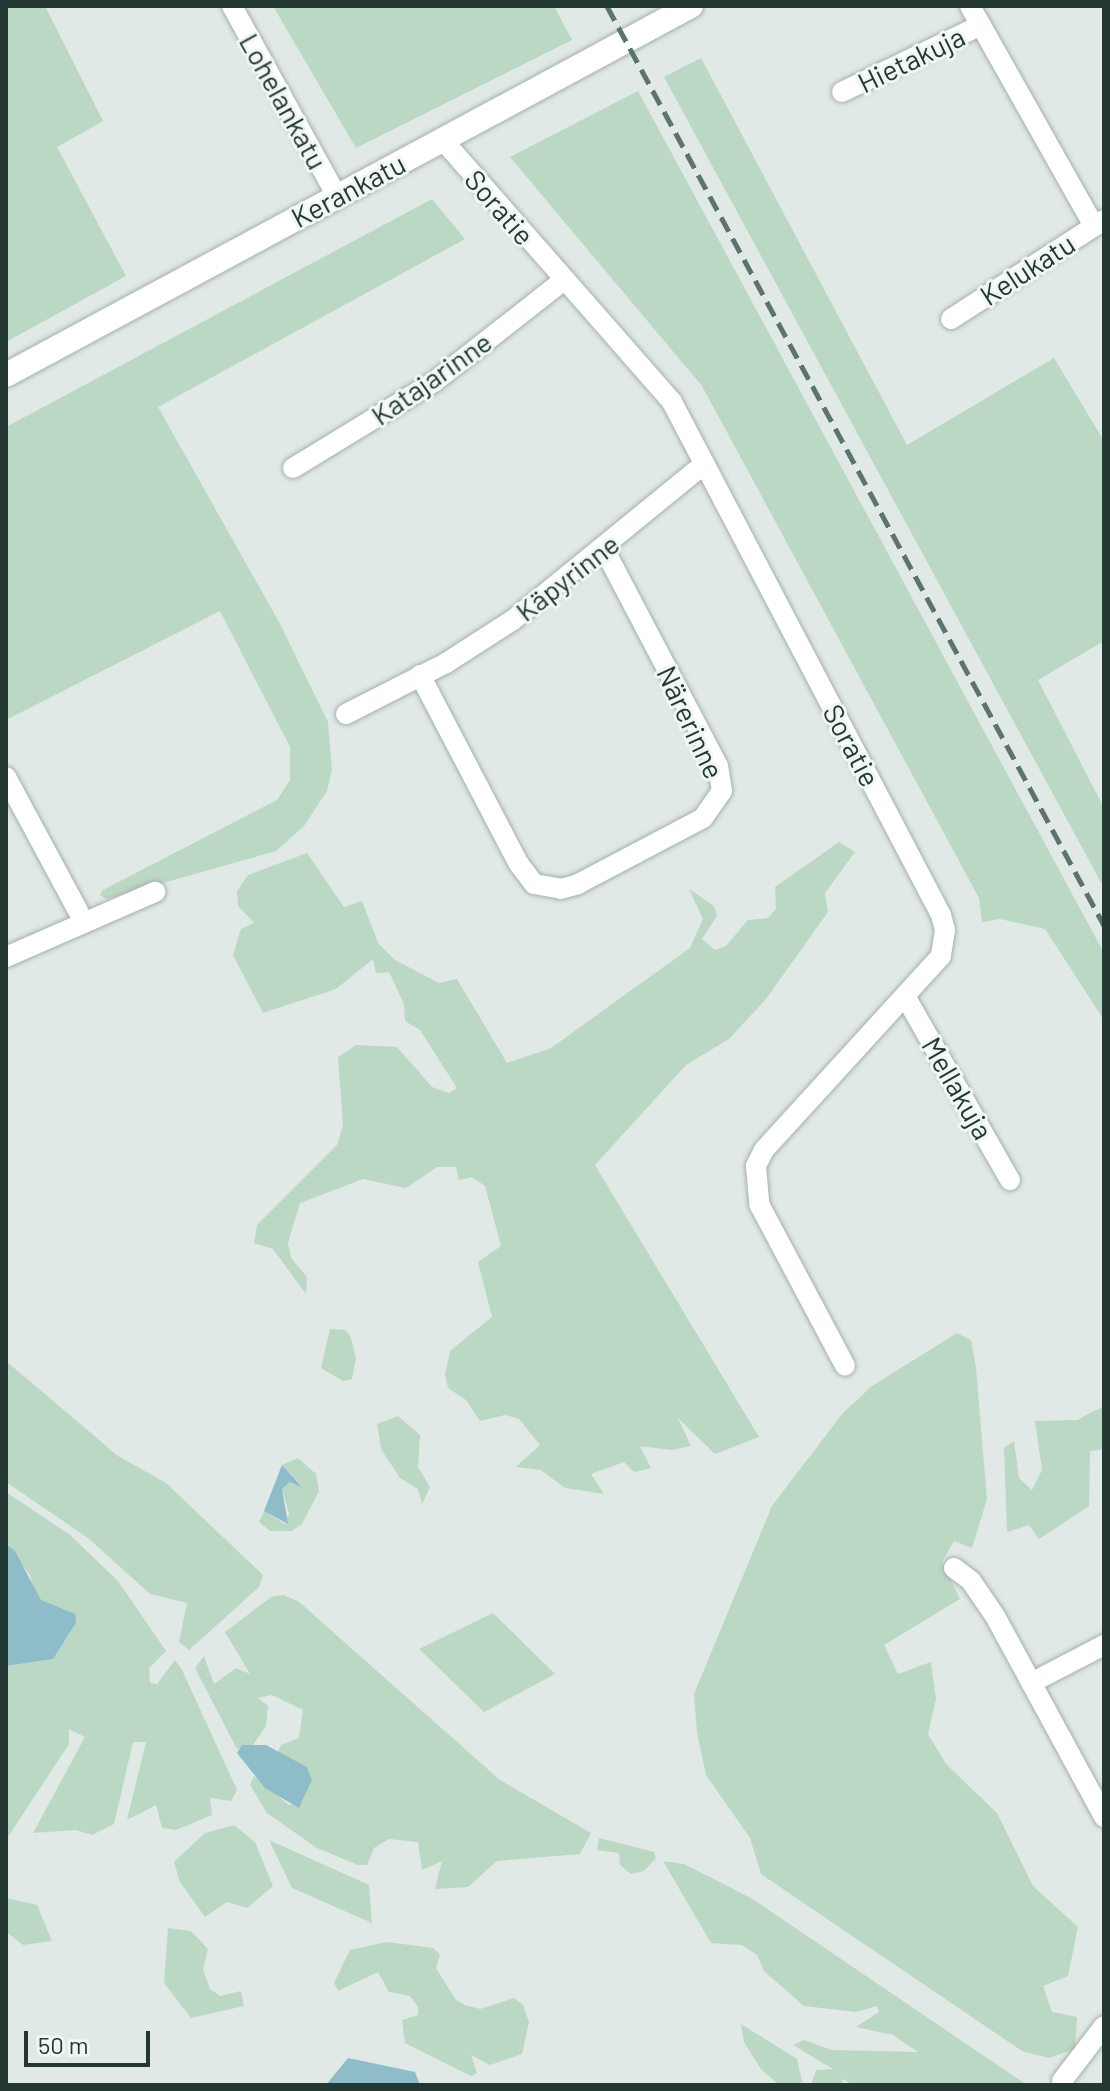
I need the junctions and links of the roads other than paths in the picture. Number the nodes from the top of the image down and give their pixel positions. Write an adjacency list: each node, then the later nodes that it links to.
1 (232, 6): 7 (street, Lohelankatu)
2 (691, 6): 6 (street, Kerankatu)
3 (970, 6): 4 (street)
4 (979, 26): 5 (street, Hietakuja); 8 (street)
5 (842, 92)
6 (442, 139): 7 (street, Kerankatu); 9 (street, Soratie)
7 (337, 196): 11 (street, Kerankatu)
8 (1099, 223): 10 (street, Kelukatu)
9 (564, 280): 12 (street, Soratie); 13 (street, Katajarinne)
10 (951, 319)
11 (6, 375)
12 (704, 464): 14 (street, Käpyrinne); 21 (street, Soratie)
13 (293, 468)
14 (604, 549): 15 (street, Käpyrinne); 15 (street, Närerinne)
15 (420, 675): 16 (street, Käpyrinne)
16 (346, 714)
17 (6, 777): 19 (street)
18 (155, 892): 19 (street)
19 (83, 920): 20 (street)
20 (6, 957)
21 (905, 996): 22 (street, Mellakuja); 23 (street, Soratie)
22 (1010, 1180)
23 (845, 1366)
24 (954, 1568): 26 (street)
25 (1104, 1645): 26 (street)
26 (1031, 1683): 27 (street)
27 (1104, 1817)
28 (1104, 2026): 29 (street)
29 (1062, 2081)

